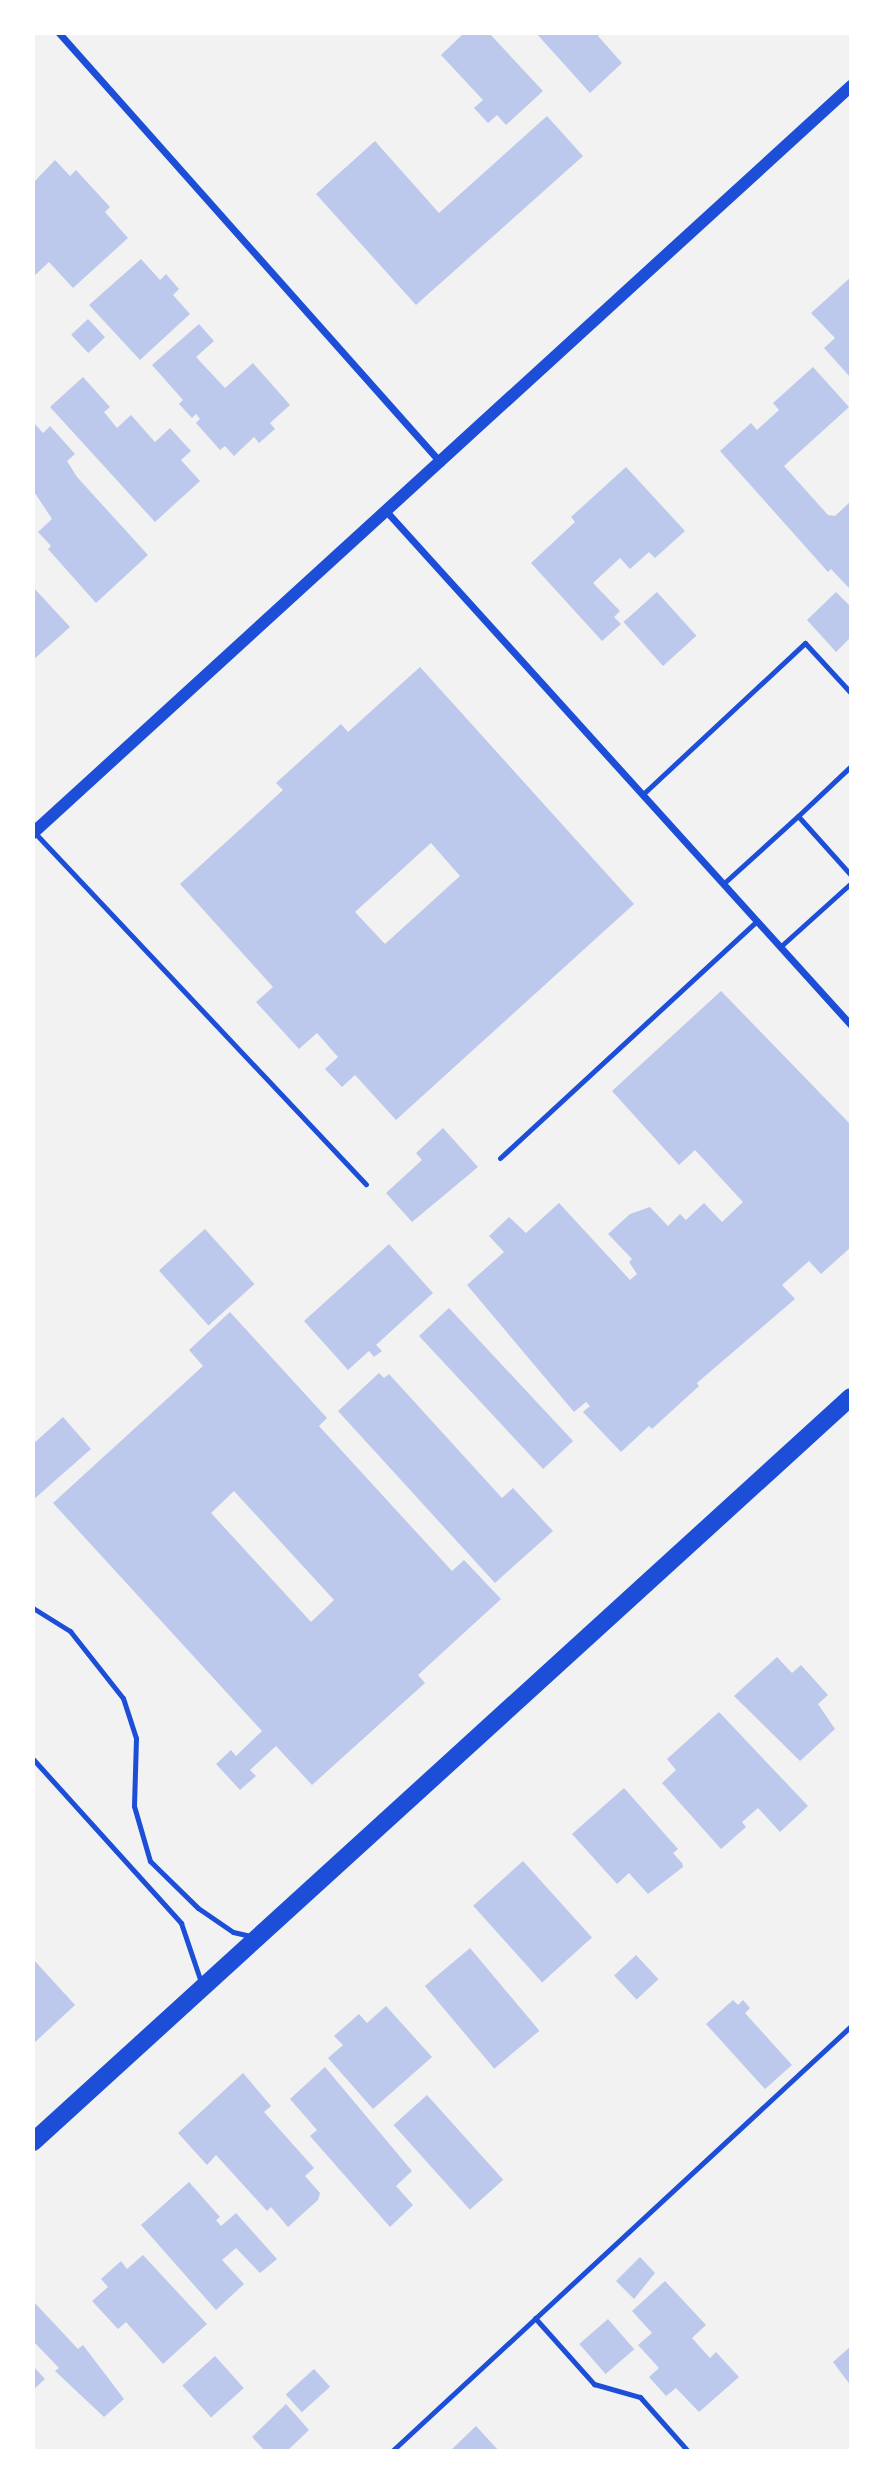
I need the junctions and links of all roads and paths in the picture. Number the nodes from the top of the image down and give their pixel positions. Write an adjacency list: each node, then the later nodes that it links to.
1 (59, 33): 3 (street)
2 (851, 86): 3 (street)
3 (442, 463): 4 (street)
4 (386, 511): 7 (street); 9 (street)
5 (851, 693): 7 (lane)
6 (851, 766): 8 (lane)
7 (642, 795): 12 (street)
8 (798, 816): 10 (lane); 12 (lane)
9 (34, 832): 17 (lane)
10 (851, 876)
11 (851, 883): 14 (lane)
12 (723, 884): 13 (street)
13 (757, 921): 14 (street); 16 (lane)
14 (780, 947): 15 (street)
15 (851, 1025)
16 (500, 1158)
17 (366, 1184)
18 (851, 1397): 21 (main road)
19 (33, 1608): 21 (lane)
20 (33, 1759): 22 (lane)
21 (257, 1938): 22 (main road)
22 (202, 1989): 24 (main road)
23 (851, 2026): 25 (lane)
24 (33, 2142)
25 (535, 2318): 26 (lane); 27 (lane)
26 (392, 2451)
27 (688, 2451)

